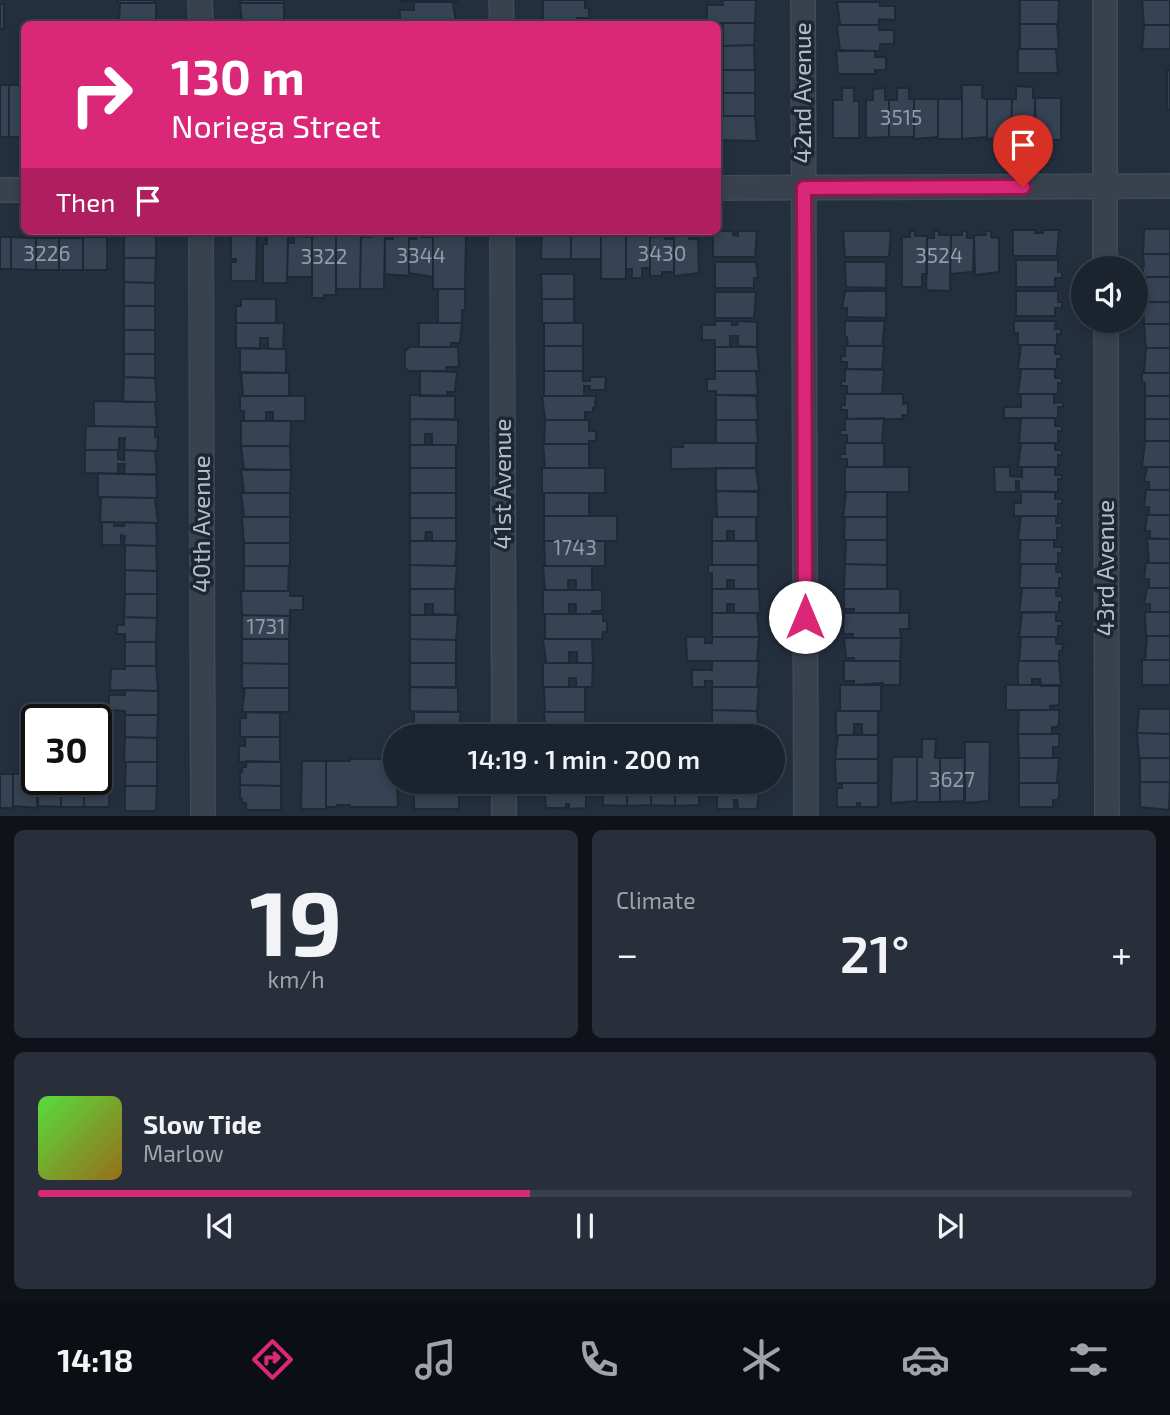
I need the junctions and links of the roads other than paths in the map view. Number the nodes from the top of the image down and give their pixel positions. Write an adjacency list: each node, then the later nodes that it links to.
1 (201, 0): 5 (street)
2 (501, 0): 6 (street)
3 (803, 0): 10 (street, 42nd Avenue)
4 (1104, 0): 8 (street)
5 (201, 21)
6 (502, 21)
7 (1170, 186): 8 (street)
8 (1105, 187): 10 (street); 15 (street)
9 (721, 188): 10 (street)
10 (804, 188): 21 (street, 42nd Avenue)
11 (0, 190): 12 (street)
12 (21, 190)
13 (201, 235): 19 (street, 40th Avenue)
14 (502, 235): 17 (street, 41st Avenue)
15 (1105, 256)
16 (1105, 333): 22 (street, 43rd Avenue)
17 (504, 724)
18 (504, 794): 20 (street)
19 (203, 816)
20 (504, 816)
21 (806, 816)
22 (1107, 816)

